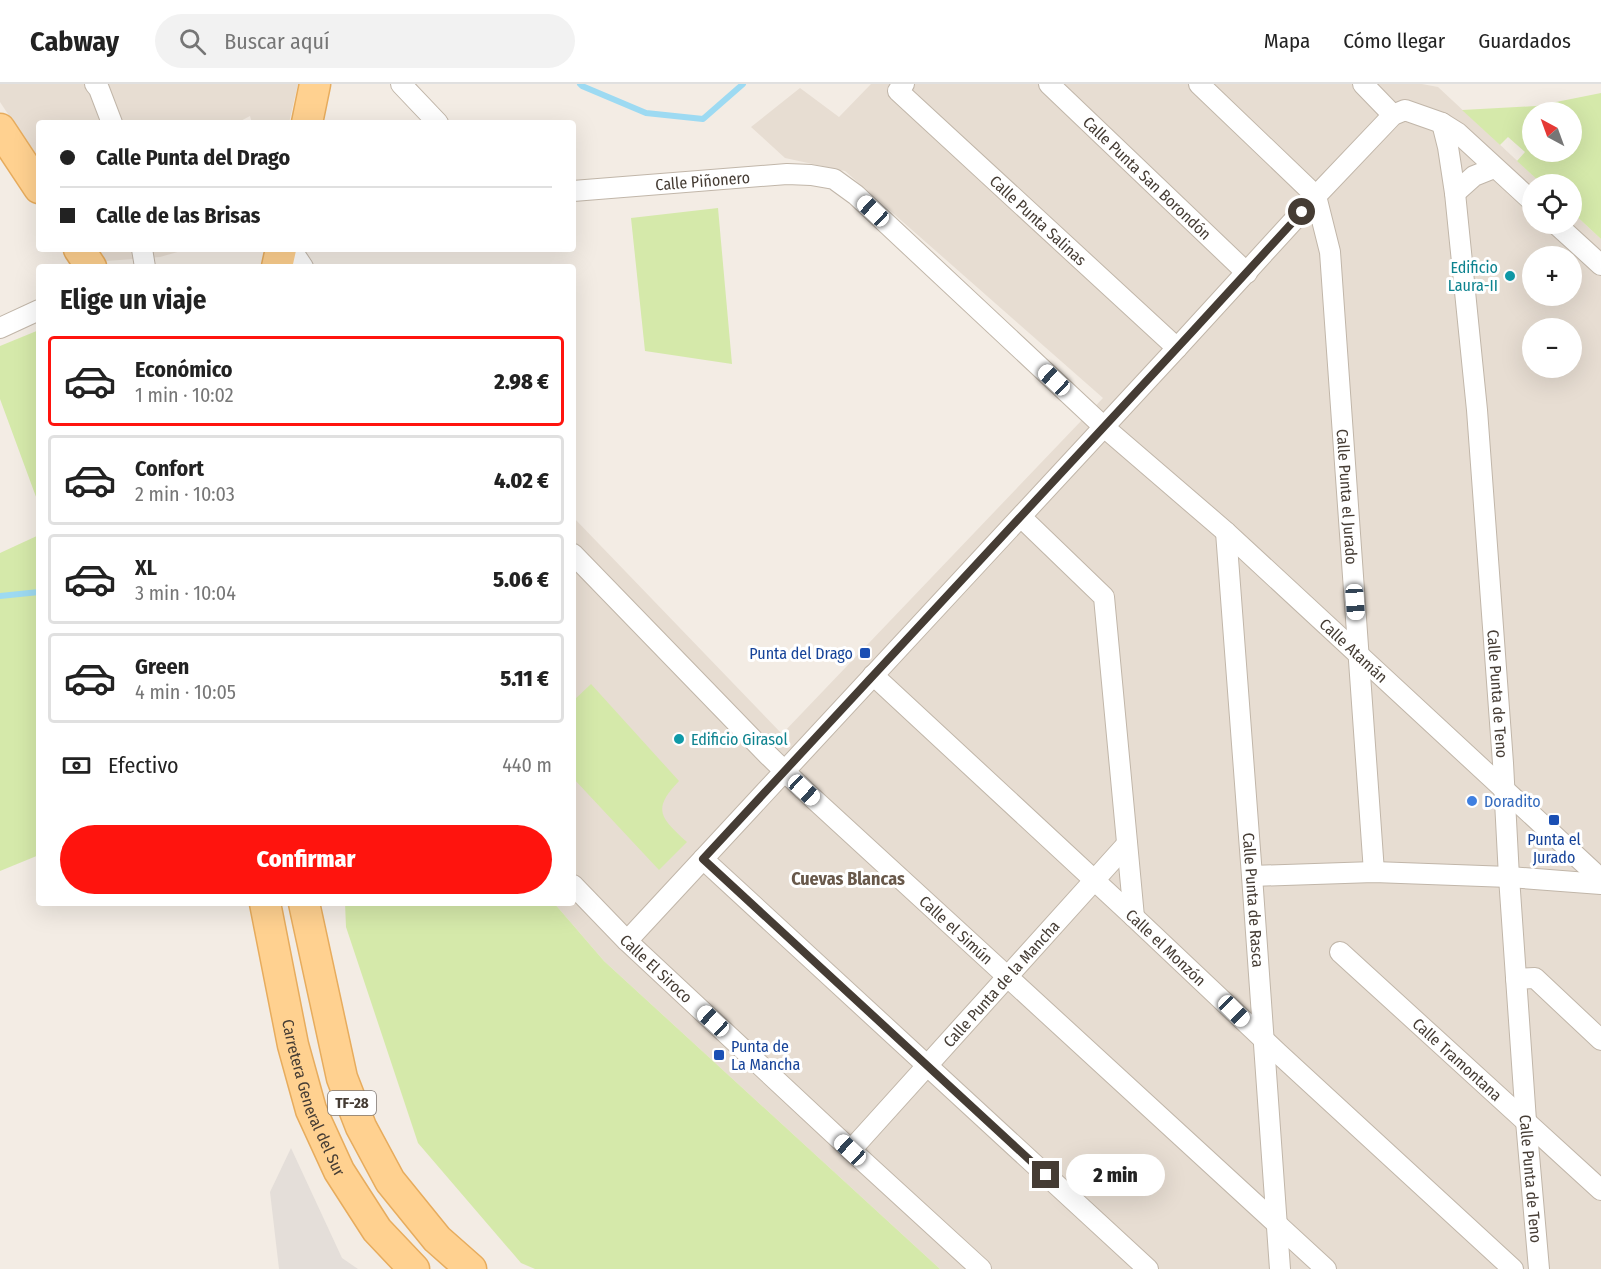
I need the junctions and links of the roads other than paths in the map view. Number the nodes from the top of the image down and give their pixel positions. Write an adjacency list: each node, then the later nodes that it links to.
1 (315, 84): 10 (main road)
2 (401, 84): 11 (street)
3 (1049, 84): 23 (street, Calle Punta San Borondón)
4 (1199, 84): 20 (street)
5 (1363, 84): 8 (street)
6 (101, 86): 9 (street)
7 (901, 87): 26 (street, Calle Punta Salinas)
8 (1399, 113): 12 (street); 20 (street)
9 (111, 120)
10 (308, 120)
11 (435, 120)
12 (1442, 123): 14 (street); 19 (street, Calle Punta de Teno)
13 (0, 129): 16 (main road)
14 (1494, 168): 18 (street); 19 (street)
15 (834, 179): 17 (street, Calle Piñonero); 27 (street, Calle Atamán)
16 (36, 183)
17 (576, 191)
18 (1522, 192)
19 (1455, 193): 34 (street, Calle Punta de Teno)
20 (1316, 196): 23 (street); 31 (street, Calle Punta el Jurado)
21 (1567, 234): 22 (street)
22 (1601, 265)
23 (1247, 273): 26 (street)
24 (36, 311): 25 (street)
25 (0, 328)
26 (1177, 348): 27 (street)
27 (1104, 427): 28 (street); 29 (street, Calle Atamán)
28 (1021, 517): 32 (street); 35 (street)
29 (1226, 532): 31 (street, Calle Atamán); 38 (street, Calle Punta de Rasca)
30 (576, 557): 33 (street, Calle el Simún)
31 (1359, 657): 34 (street, Calle Atamán); 37 (street, Calle Punta el Jurado)
32 (873, 675): 33 (street); 41 (street, Calle el Monzón)
33 (784, 771): 36 (street); 49 (street, Calle el Simún)
34 (1505, 791): 39 (street, Calle Punta de Teno); 40 (street, Calle Atamán)
35 (1127, 844): 41 (street, Calle Punta de la Mancha); 46 (street)
36 (703, 859): 47 (street); 53 (street)
37 (1374, 872): 38 (street); 39 (street)
38 (1252, 876): 51 (street, Calle Punta de Rasca)
39 (1509, 877): 42 (street); 50 (street, Calle Punta de Teno)
40 (1601, 879)
41 (1094, 880): 46 (street, Calle el Monzón); 49 (street, Calle Punta de la Mancha)
42 (1601, 884)
43 (576, 888): 47 (street, Calle El Siroco)
44 (266, 906): 58 (main road, Carretera General del Sur / TF-28)
45 (305, 906): 59 (main road, Carretera General del Sur / TF-28)
46 (1134, 917): 51 (street, Calle el Monzón)
47 (627, 941): 55 (street, Calle El Siroco)
48 (1340, 952): 54 (street, Calle Tramontana)
49 (1006, 977): 53 (street, Calle Punta de la Mancha); 57 (street, Calle el Simún)
50 (1516, 979): 52 (street); 54 (street, Calle Punta de Teno)
51 (1264, 1040): 57 (street, Calle Punta de Rasca); 64 (street, Calle el Monzón)
52 (1601, 1040)
53 (928, 1065): 55 (street, Calle Punta de la Mancha); 61 (street)
54 (1526, 1121): 56 (street, Calle Tramontana); 65 (street, Calle Punta de Teno)
55 (850, 1150): 60 (street, Calle El Siroco)
56 (1601, 1190)
57 (1276, 1223): 62 (street, Calle Punta de Rasca); 63 (street, Calle el Simún)
58 (414, 1269)
59 (471, 1269)
60 (981, 1269)
61 (1148, 1269)
62 (1280, 1269)
63 (1326, 1269)
64 (1513, 1269)
65 (1539, 1269)

